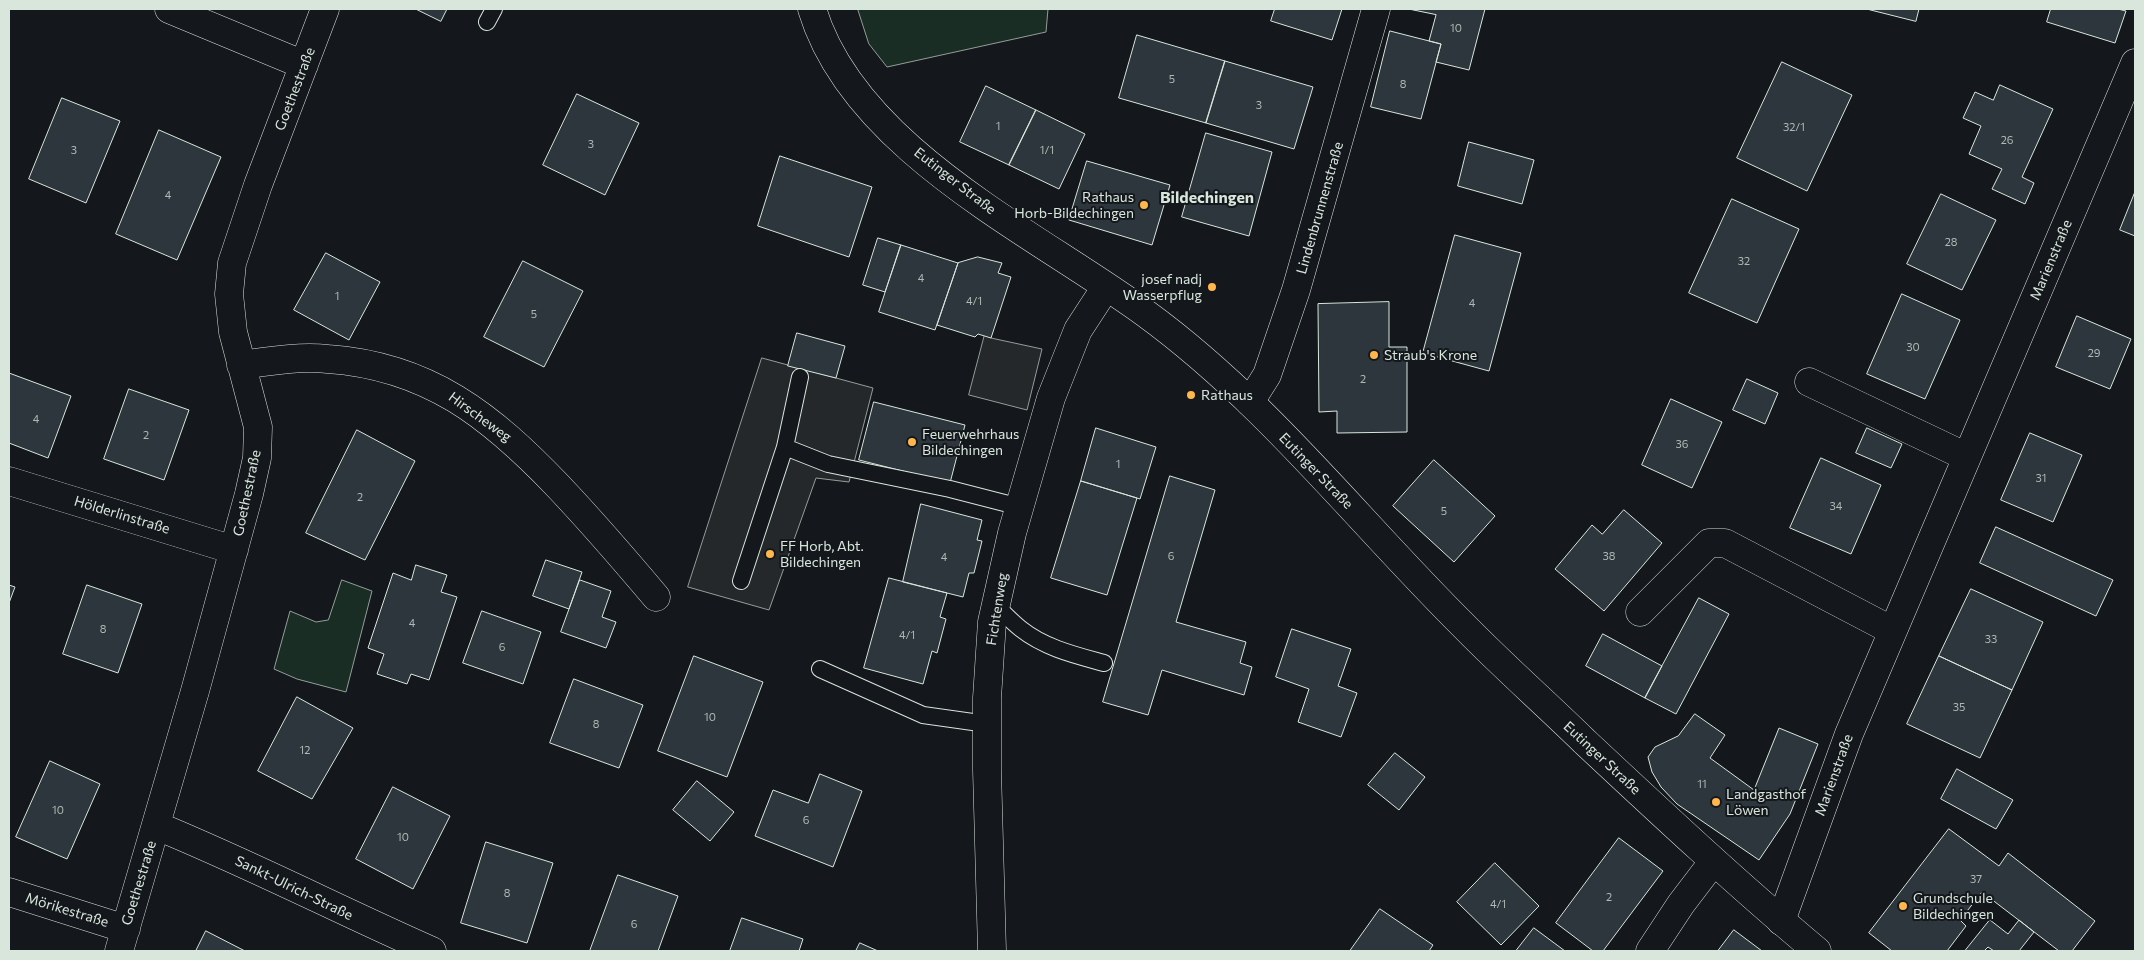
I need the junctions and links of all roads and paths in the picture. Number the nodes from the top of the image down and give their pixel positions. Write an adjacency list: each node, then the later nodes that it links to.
1 (169, 9): 6 (street)
2 (325, 9): 6 (street, Goethestraße)
3 (812, 9): 7 (street, Eutinger Straße)
4 (1376, 9): 11 (street, Lindenbrunnenstraße)
5 (2135, 63): 13 (street, Marienstraße)
6 (304, 65): 8 (street, Goethestraße)
7 (1106, 287): 11 (street, Eutinger Straße); 15 (street, Fichtenweg)
8 (242, 365): 16 (street, Goethestraße); 18 (street, Hirscheweg)
9 (800, 377): 12 (lane)
10 (1808, 382): 13 (street)
11 (1250, 402): 26 (street, Eutinger Straße)
12 (785, 447): 15 (lane); 17 (lane)
13 (1967, 457): 21 (street, Marienstraße)
14 (9, 481): 16 (street, Hölderlinstraße)
15 (1020, 507): 19 (street, Fichtenweg)
16 (234, 550): 25 (street, Goethestraße)
17 (740, 581)
18 (656, 597)
19 (995, 605): 22 (lane); 24 (street, Fichtenweg)
20 (1640, 612): 21 (street)
21 (1893, 631): 28 (street, Marienstraße)
22 (1104, 663)
23 (820, 669): 24 (lane)
24 (988, 724): 31 (street, Fichtenweg)
25 (156, 826): 29 (street, Goethestraße); 30 (street, Sankt-Ulrich-Straße)
26 (1713, 862): 28 (street, Eutinger Straße); 32 (street)
27 (9, 892): 29 (street, Mörikestraße)
28 (1781, 921): 33 (street, Eutinger Straße)
29 (123, 940)
30 (432, 951)
31 (992, 951)
32 (1650, 951)
33 (1817, 951)

